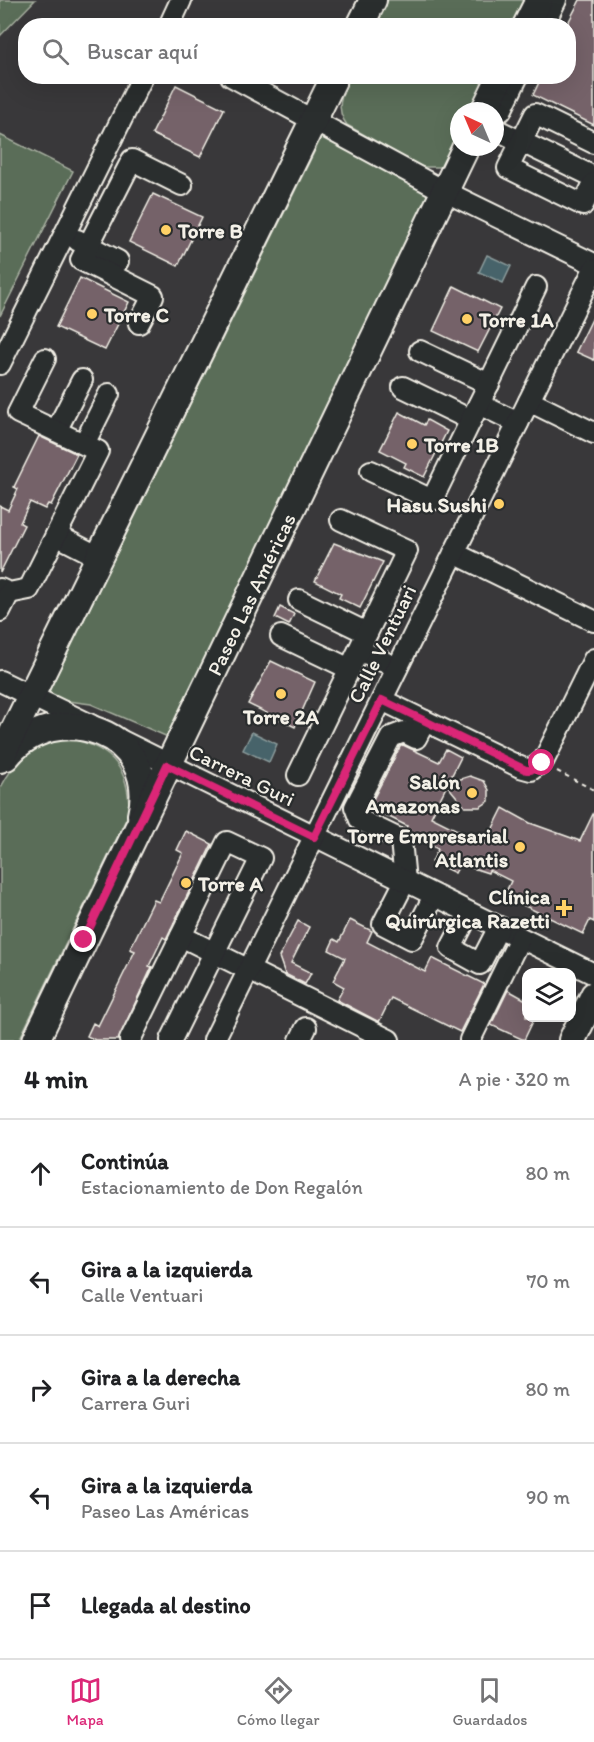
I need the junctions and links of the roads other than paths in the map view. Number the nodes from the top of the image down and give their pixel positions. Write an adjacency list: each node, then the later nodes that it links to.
1 (181, 0): 5 (street)
2 (373, 0): 6 (main road)
3 (539, 0): 7 (main road)
4 (556, 0): 8 (street)
5 (173, 18)
6 (364, 18)
7 (530, 18)
8 (547, 18)
9 (139, 84): 25 (street)
10 (246, 84): 16 (street)
11 (331, 84): 16 (main road)
12 (497, 84): 14 (main road)
13 (514, 84): 15 (street)
14 (488, 102)
15 (504, 105)
16 (314, 119): 24 (street); 50 (main road)
17 (504, 133): 18 (street)
18 (522, 142): 19 (street); 21 (street); 22 (street)
19 (594, 143)
20 (462, 156): 24 (main road, Paseo Las Américas)
21 (594, 177)
22 (594, 183)
23 (182, 185): 26 (street)
24 (444, 191): 28 (street); 67 (main road, Paseo Las Américas)
25 (64, 234): 26 (street); 32 (street)
26 (89, 246): 27 (street); 31 (street)
27 (118, 261)
28 (594, 264)
29 (594, 269): 40 (street, Calle Ventuari)
30 (536, 287): 37 (street)
31 (139, 323)
32 (7, 332): 35 (street)
33 (420, 351): 37 (street)
34 (45, 359): 43 (street)
35 (0, 364)
36 (82, 380): 43 (street)
37 (489, 384): 41 (street)
38 (402, 387): 41 (street)
39 (109, 394): 45 (street)
40 (529, 401): 42 (street, Calle Ventuari); 44 (street)
41 (475, 412): 42 (street); 46 (street)
42 (518, 423): 49 (street, Calle Ventuari)
43 (56, 431): 45 (street)
44 (594, 433)
45 (84, 444): 48 (street)
46 (371, 471)
47 (341, 519): 56 (street)
48 (56, 535): 50 (street); 51 (street)
49 (454, 553): 54 (street); 58 (street, Calle Ventuari)
50 (99, 557): 61 (main road)
51 (4, 591): 53 (street)
52 (299, 600): 56 (street)
53 (0, 611)
54 (594, 621)
55 (281, 636): 59 (street)
56 (363, 641): 58 (street); 59 (street)
57 (594, 659): 63 (street)
58 (397, 668): 62 (street, Calle Ventuari)
59 (350, 669): 68 (street)
60 (0, 681): 61 (street, Carrera Guri)
61 (31, 696): 64 (street, Carrera Guri); 65 (main road)
62 (382, 700): 63 (street); 70 (street, Calle Ventuari)
63 (424, 720): 71 (street)
64 (106, 732): 66 (main road); 67 (street, Carrera Guri); 69 (main road)
65 (0, 759)
66 (0, 765)
67 (167, 765): 69 (main road, Paseo Las Américas); 70 (street, Carrera Guri)
68 (298, 775)
69 (136, 833): 82 (main road, Paseo Las Américas)
70 (314, 837): 71 (street, Carrera Guri); 78 (street, Calle Ventuari)
71 (405, 882): 72 (street, Carrera Guri); 72 (street)
72 (434, 896): 73 (street, Carrera Guri)
73 (469, 913): 74 (street, Carrera Guri); 74 (street)
74 (499, 927): 76 (street, Carrera Guri)
75 (181, 936): 77 (street); 77 (street); 83 (street)
76 (520, 938): 79 (street, Carrera Guri); 87 (street)
77 (214, 953): 78 (street); 84 (street)
78 (248, 971): 85 (street, Calle Ventuari); 86 (street)
79 (594, 974)
80 (594, 995): 81 (main road)
81 (578, 1036)
82 (36, 1040)
83 (130, 1040)
84 (171, 1040)
85 (214, 1040)
86 (389, 1040)
87 (470, 1040)

